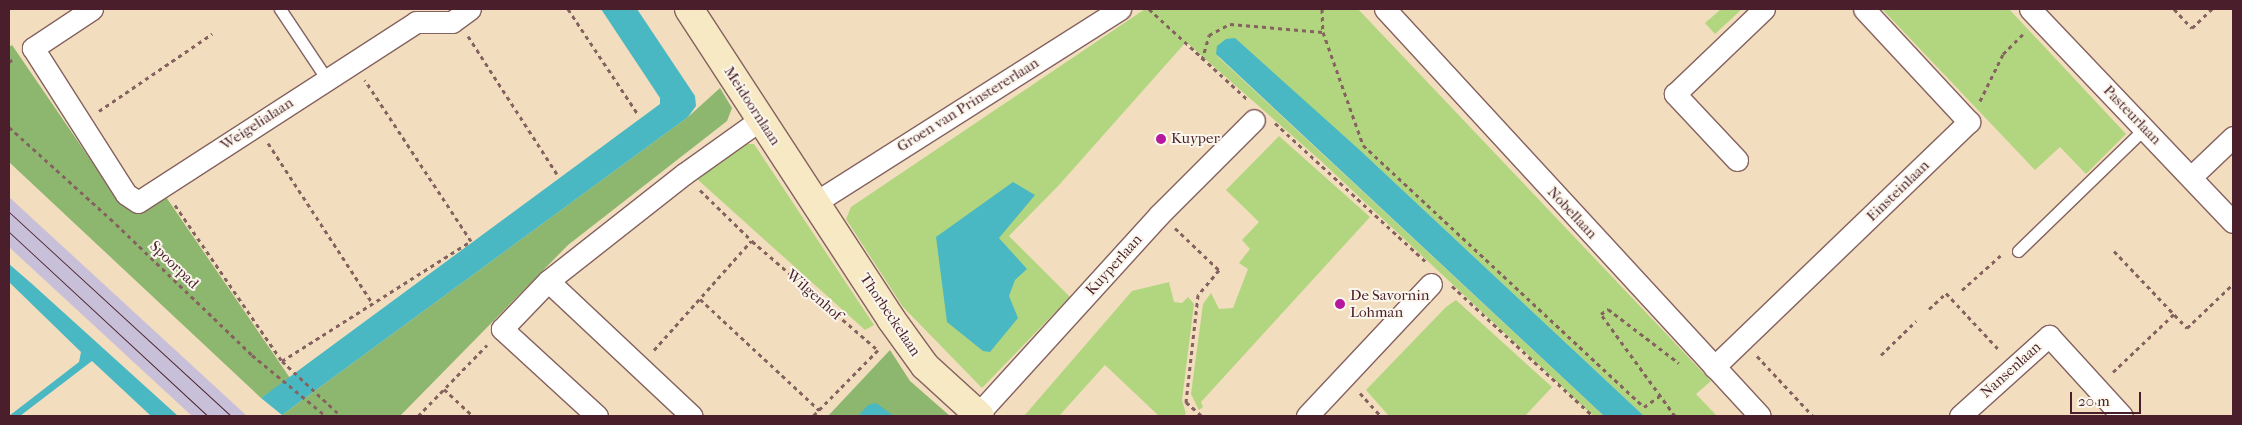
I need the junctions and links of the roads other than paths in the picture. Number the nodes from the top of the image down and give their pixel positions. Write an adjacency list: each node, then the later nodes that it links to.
1 (92, 9): 10 (street, Weigelialaan)
2 (280, 9): 10 (lane)
3 (689, 9): 12 (street, Meidoornlaan)
4 (1120, 9): 17 (street, Groen van Prinstererlaan)
5 (1385, 9): 22 (street, Nobellaan)
6 (1764, 9): 15 (street)
7 (1864, 9): 22 (street, Einsteinlaan)
8 (2040, 12): 13 (street, Pasteurlaan)
9 (464, 14): 10 (street, Weigelialaan)
10 (326, 78)
11 (1259, 114): 23 (street, Kuyperlaan)
12 (761, 119): 17 (street, Meidoornlaan); 21 (street)
13 (2144, 129): 16 (street, Pasteurlaan); 19 (lane)
14 (2233, 137): 16 (street)
15 (1738, 160)
16 (2190, 177): 18 (street, Pasteurlaan)
17 (816, 202): 23 (street, Thorbeckelaan)
18 (2233, 222)
19 (2018, 251)
20 (1436, 277): 26 (street)
21 (548, 281): 24 (street); 25 (street)
22 (1711, 364): 27 (street, Nobellaan)
23 (979, 415)
24 (597, 416)
25 (692, 416)
26 (1307, 416)
27 (1760, 416)
28 (1960, 416): 29 (street, Nansenlaan)
29 (2122, 416)

